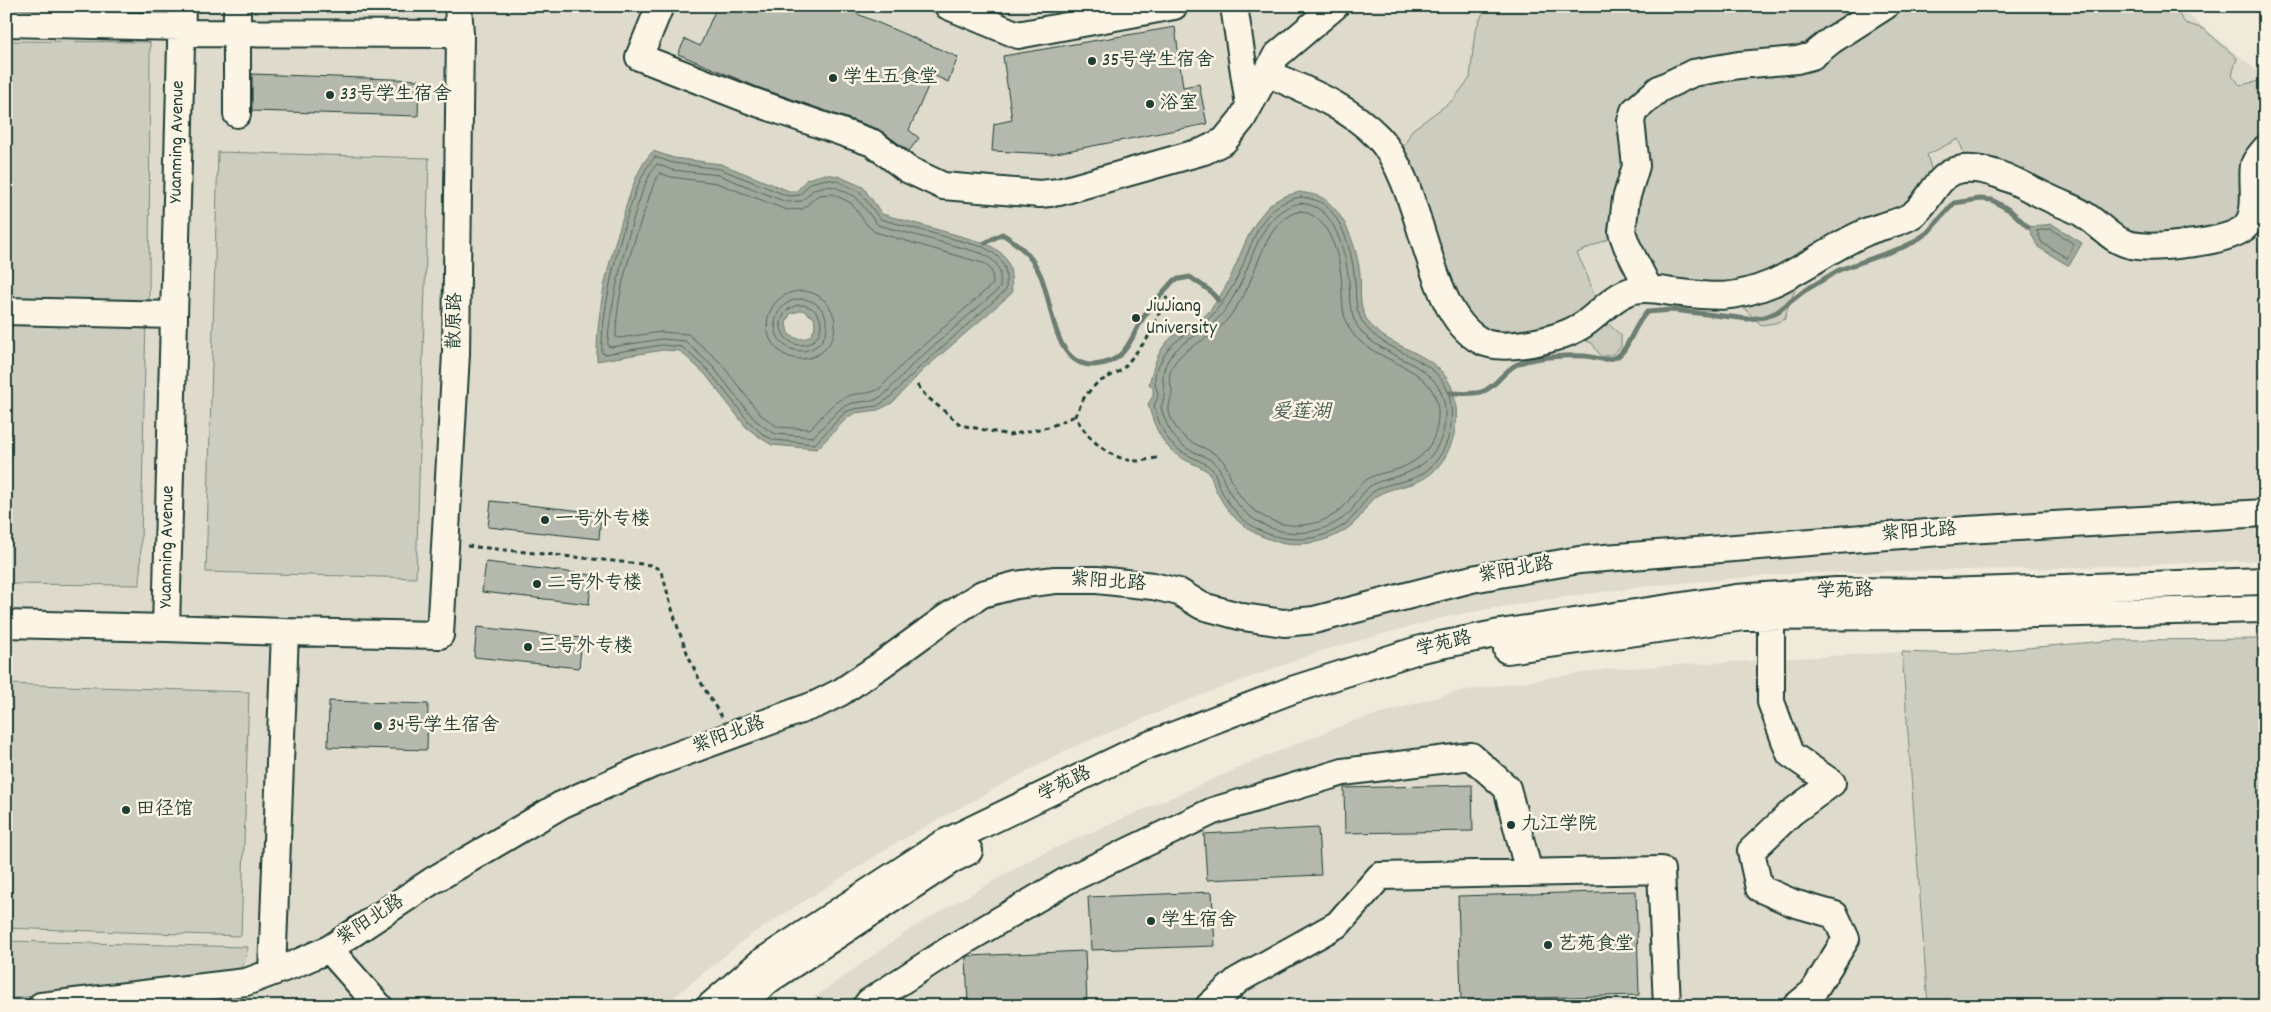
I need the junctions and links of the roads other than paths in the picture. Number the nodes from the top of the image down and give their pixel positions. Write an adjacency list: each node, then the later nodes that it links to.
1 (237, 6): 11 (street)
2 (458, 6): 12 (street, 散原路)
3 (660, 6): 14 (street)
4 (1174, 6): 8 (street)
5 (1234, 6): 14 (street)
6 (1335, 6): 13 (street)
7 (1886, 6): 17 (street)
8 (964, 9)
9 (181, 22): 10 (street); 11 (street); 19 (street, Yuanming Avenue)
10 (6, 23)
11 (237, 33): 12 (street); 15 (street)
12 (460, 34): 27 (street, 散原路)
13 (1267, 72): 14 (street); 17 (street)
14 (1249, 105)
15 (237, 114)
16 (2265, 150): 17 (street)
17 (1649, 289)
18 (6, 311): 19 (street)
19 (174, 315): 25 (street, Yuanming Avenue)
20 (2265, 513): 29 (street, 紫阳北路)
21 (2265, 581): 33 (street, 学苑路)
22 (2265, 609): 23 (street, 学苑路)
23 (1771, 617): 34 (street, 学苑路); 38 (street)
24 (6, 624): 25 (street)
25 (166, 628): 26 (street, Yuanming Avenue)
26 (285, 632): 27 (street, Yuanming Avenue); 30 (street)
27 (440, 635)
28 (1530, 873): 35 (street); 36 (street); 37 (street)
29 (329, 949): 30 (street, 紫阳北路); 32 (street)
30 (272, 972): 31 (street, 紫阳北路)
31 (40, 1006)
32 (379, 1006)
33 (710, 1006)
34 (738, 1006)
35 (866, 1006)
36 (1209, 1006)
37 (1667, 1006)
38 (1796, 1006)

